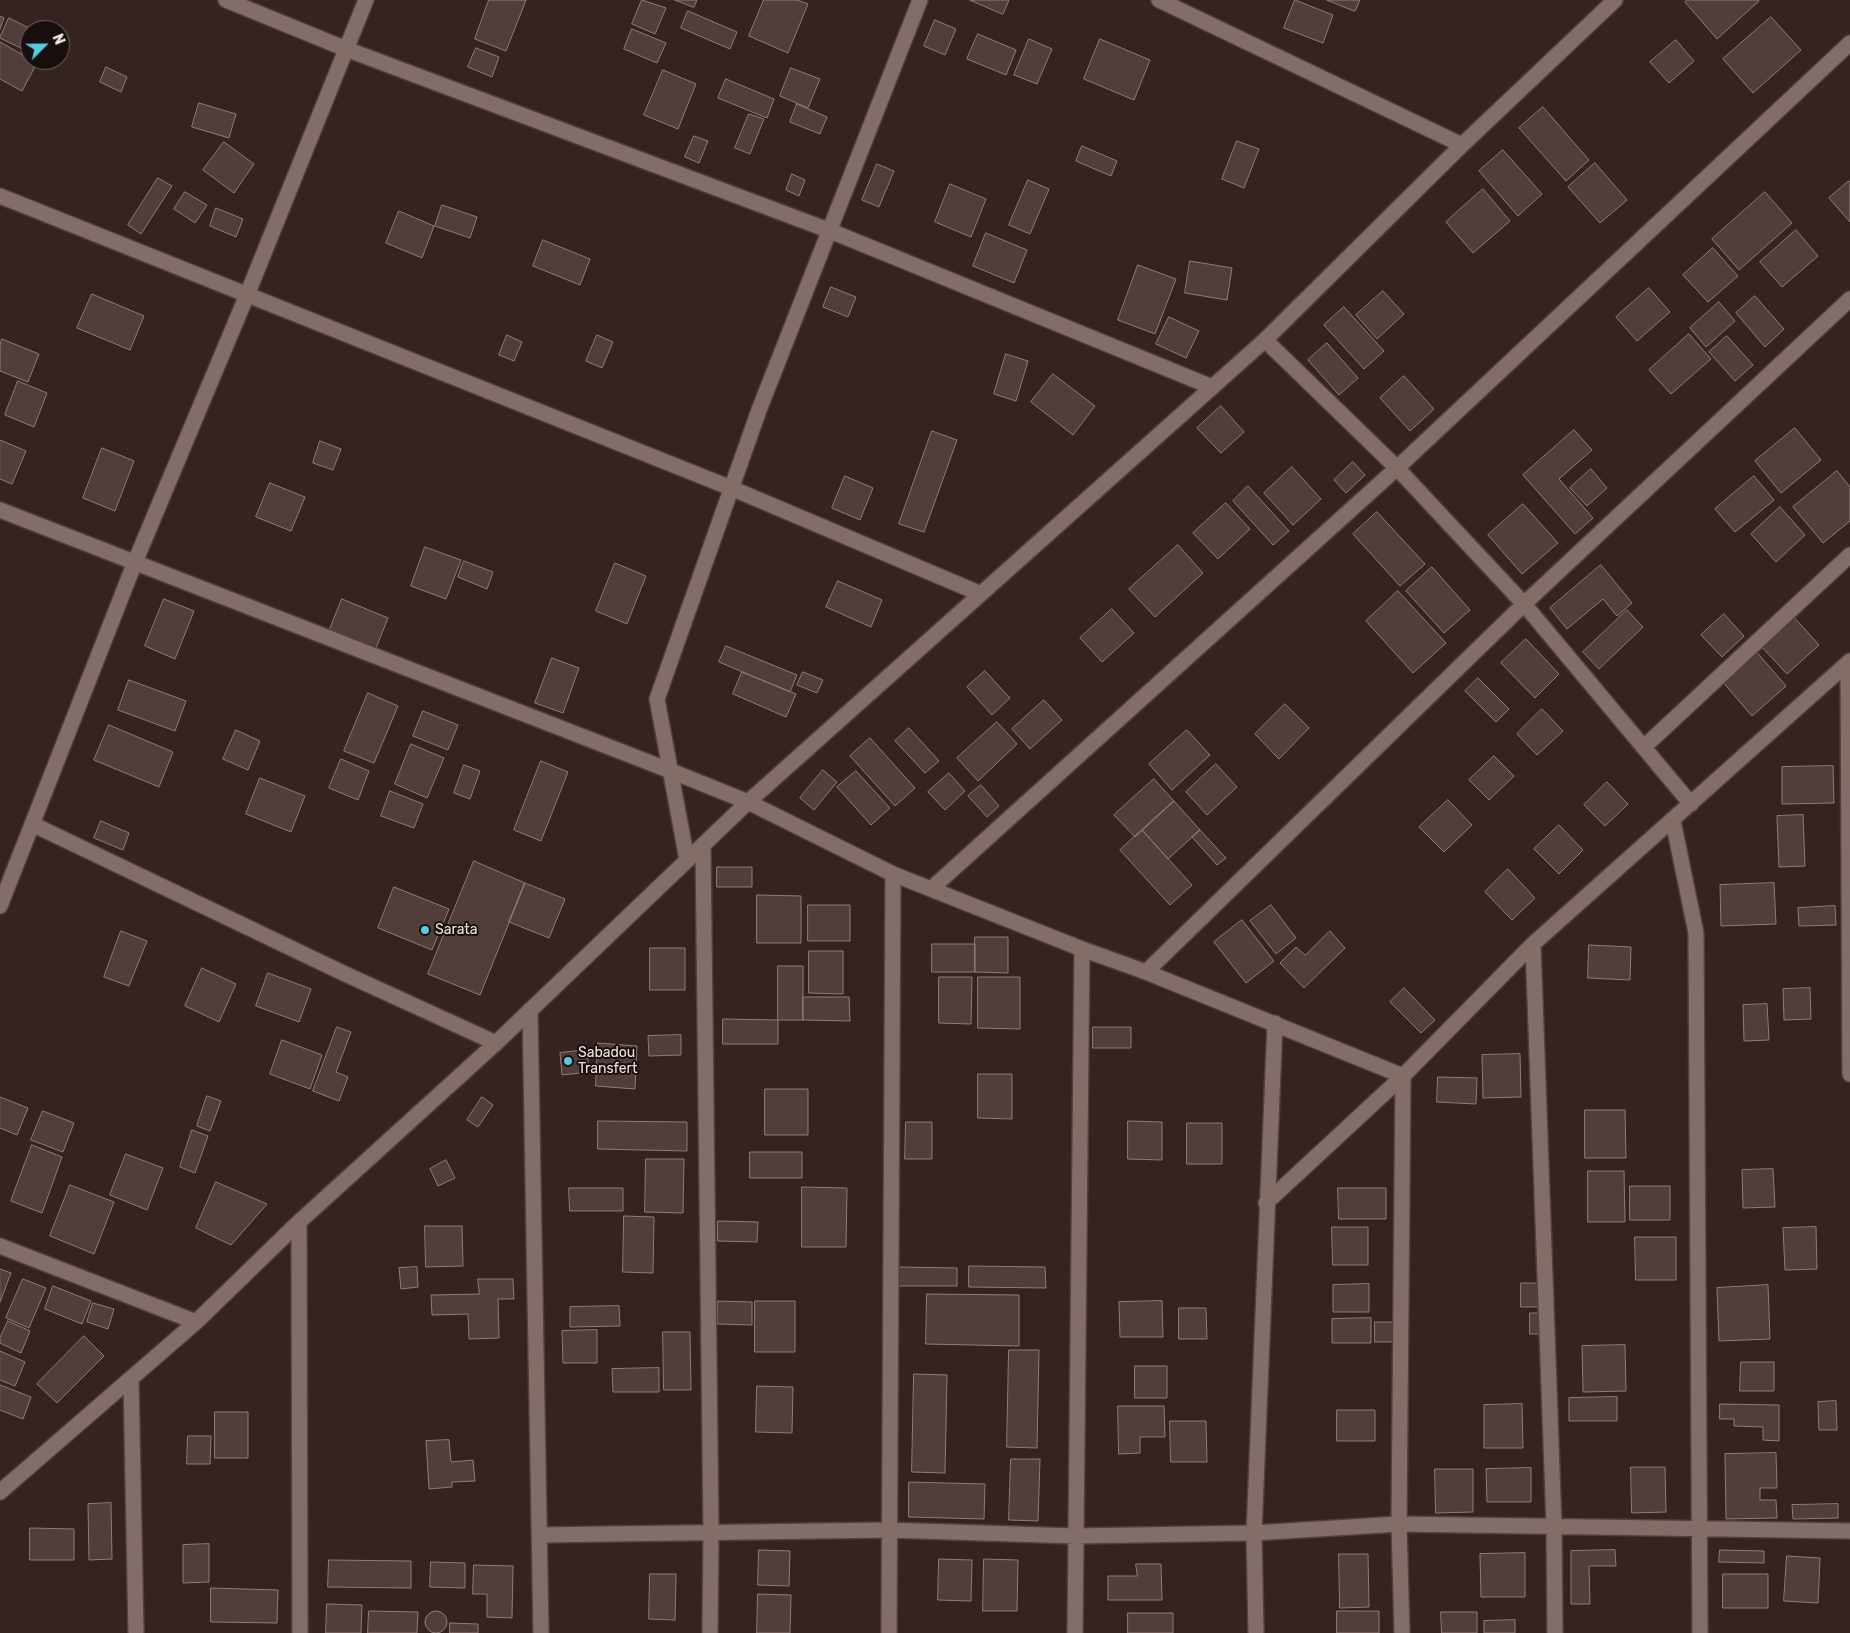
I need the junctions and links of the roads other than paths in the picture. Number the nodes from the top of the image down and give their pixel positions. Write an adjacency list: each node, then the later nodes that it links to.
1 (226, 0): 7 (street)
2 (366, 0): 7 (street)
3 (920, 0): 10 (street)
4 (1159, 0): 8 (street)
5 (1615, 0): 8 (street)
6 (1850, 43): 15 (street)
7 (346, 49): 10 (street); 11 (street)
8 (1462, 145): 13 (street)
9 (0, 196): 11 (street)
10 (828, 230): 14 (street); 16 (street)
11 (247, 295): 16 (street); 19 (street)
12 (1850, 299): 21 (street)
13 (1265, 340): 14 (street); 15 (street)
14 (1212, 387): 20 (street)
15 (1397, 468): 21 (street); 32 (street)
16 (731, 488): 20 (street); 24 (street)
17 (0, 510): 19 (street)
18 (1850, 555): 23 (street)
19 (135, 562): 24 (street); 28 (street)
20 (981, 594): 25 (street)
21 (1524, 604): 23 (street); 36 (street)
22 (1849, 662): 26 (street); 40 (street)
23 (1644, 747): 26 (street)
24 (671, 771): 25 (street); 30 (street)
25 (748, 802): 29 (street); 31 (street)
26 (1691, 804): 27 (street)
27 (1673, 821): 34 (street); 51 (street)
28 (32, 824): 33 (street); 39 (street)
29 (703, 845): 30 (street); 53 (street)
30 (687, 860): 37 (street)
31 (893, 874): 32 (street); 50 (street)
32 (931, 888): 35 (street)
33 (0, 906)
34 (1533, 944): 41 (street); 49 (street)
35 (1082, 950): 36 (street); 56 (street)
36 (1146, 972): 38 (street)
37 (530, 1010): 39 (street); 55 (street)
38 (1275, 1023): 41 (street); 42 (street)
39 (496, 1043): 43 (street)
40 (1850, 1074)
41 (1403, 1076): 42 (street); 48 (street)
42 (1266, 1203): 54 (street)
43 (299, 1222): 45 (street); 58 (street)
44 (0, 1246): 45 (street)
45 (196, 1322): 46 (street)
46 (131, 1379): 47 (street); 57 (street)
47 (0, 1492)
48 (1399, 1524): 49 (street); 54 (street); 64 (street)
49 (1554, 1525): 51 (street); 65 (street)
50 (888, 1530): 53 (street); 56 (street); 61 (street)
51 (1699, 1530): 52 (street); 66 (street)
52 (1850, 1531)
53 (711, 1532): 55 (street); 60 (street)
54 (1254, 1533): 56 (street); 63 (street)
55 (539, 1535): 59 (street)
56 (1075, 1536): 62 (street)
57 (136, 1633)
58 (300, 1633)
59 (541, 1633)
60 (710, 1633)
61 (889, 1633)
62 (1076, 1633)
63 (1256, 1633)
64 (1402, 1633)
65 (1555, 1633)
66 (1700, 1633)

